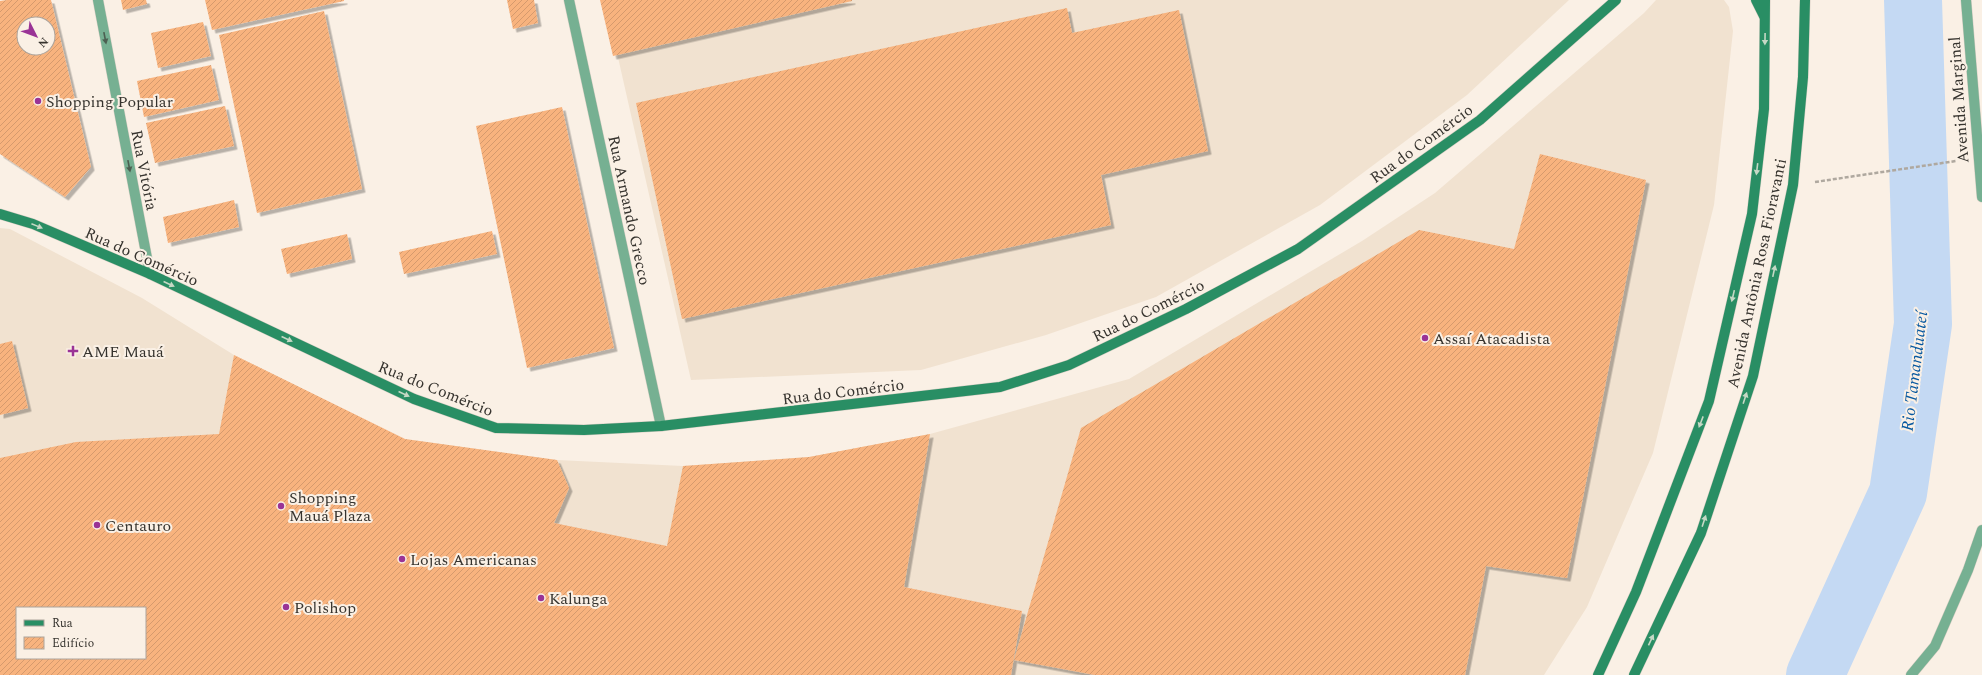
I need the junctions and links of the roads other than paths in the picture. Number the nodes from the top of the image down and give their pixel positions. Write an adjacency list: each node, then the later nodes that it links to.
1 (98, 0): 11 (street, Rua Vitória, one-way to 11)
2 (569, 0): 12 (street, Rua Armando Grecco)
3 (1616, 0): 12 (street, Rua do Comércio)
4 (1756, 0): 8 (street)
5 (1766, 0): 8 (street, Avenida Antônia Rosa Fioravanti)
6 (1806, 0): 15 (street, Avenida Antônia Rosa Fioravanti, one-way to 6)
7 (1966, 0): 9 (street, Avenida Marginal)
8 (1765, 18): 14 (street, Avenida Antônia Rosa Fioravanti, one-way to 14)
9 (1982, 197)
10 (0, 214): 11 (street, Rua do Comércio, one-way to 11)
11 (150, 274): 12 (street, Rua do Comércio, one-way to 12)
12 (661, 426)
13 (1982, 530): 16 (street)
14 (1598, 675)
15 (1634, 675)
16 (1911, 675)

